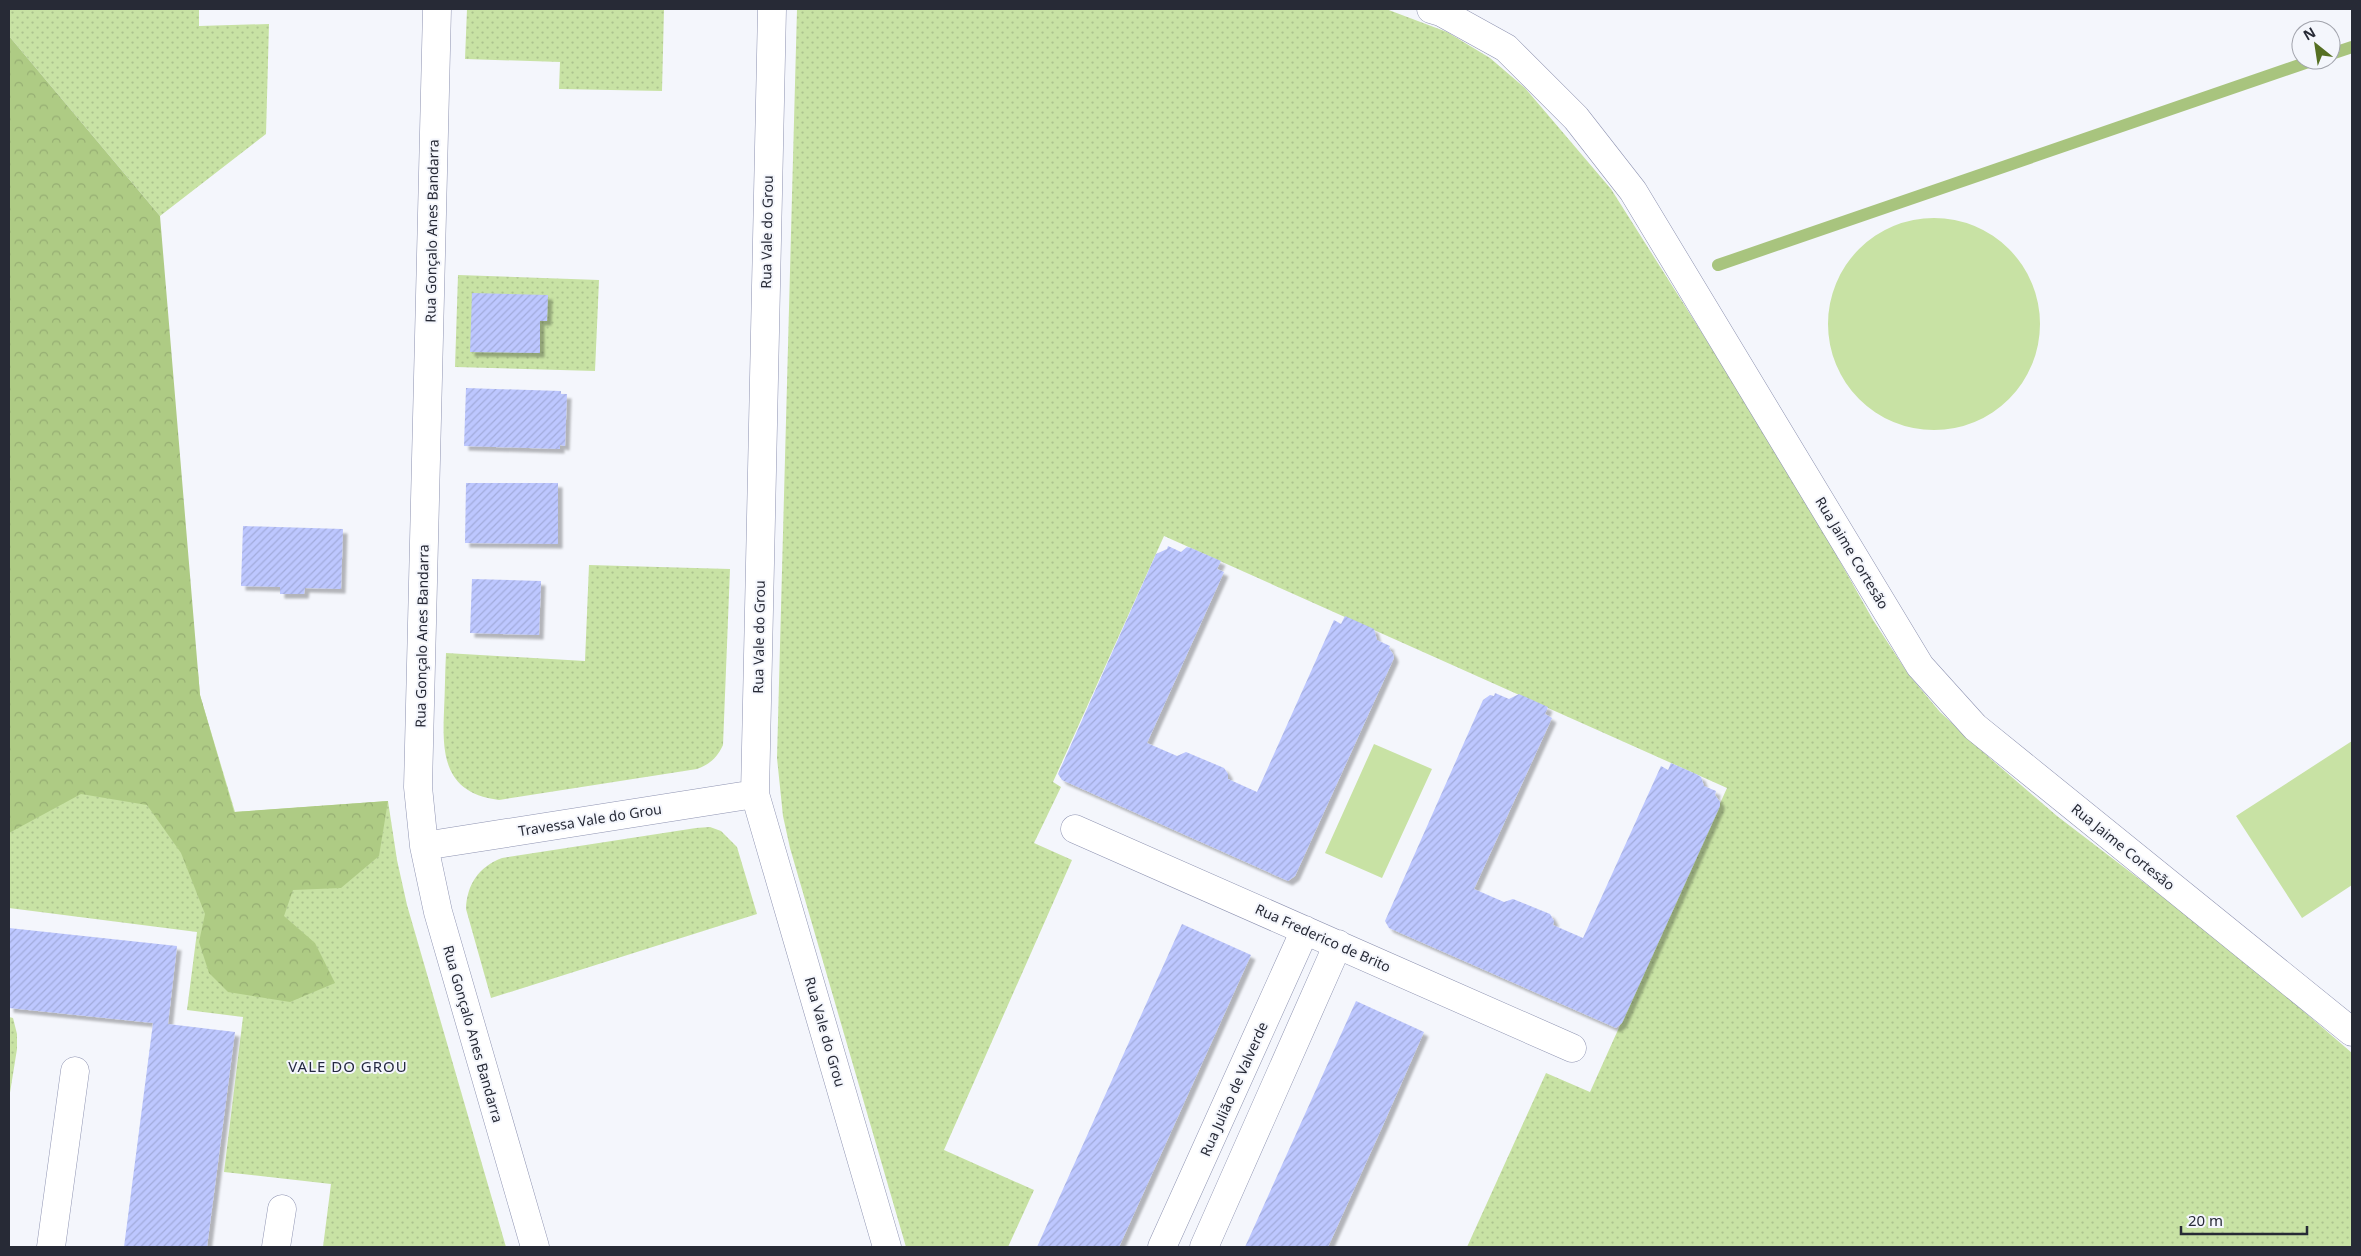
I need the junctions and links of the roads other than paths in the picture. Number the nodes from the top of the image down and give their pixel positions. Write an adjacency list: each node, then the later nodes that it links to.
1 (437, 9): 6 (street, Rua Gonçalo Anes Bandarra)
2 (772, 9): 4 (street, Rua Vale do Grou)
3 (1431, 9): 9 (street, Rua Jaime Cortesão)
4 (755, 794): 6 (street, Travessa Vale do Grou); 16 (street, Rua Vale do Grou)
5 (1075, 829): 7 (street, Rua Frederico de Brito)
6 (424, 846): 15 (street, Rua Gonçalo Anes Bandarra)
7 (1305, 930): 8 (street, Rua Frederico de Brito); 17 (street, Rua Julião de Valverde)
8 (1338, 944): 10 (street, Rua Frederico de Brito); 18 (street)
9 (2352, 1032)
10 (1572, 1048)
11 (75, 1071): 13 (street)
12 (282, 1209): 14 (street)
13 (50, 1247)
14 (276, 1247)
15 (535, 1247)
16 (887, 1247)
17 (1162, 1247)
18 (1204, 1247)

